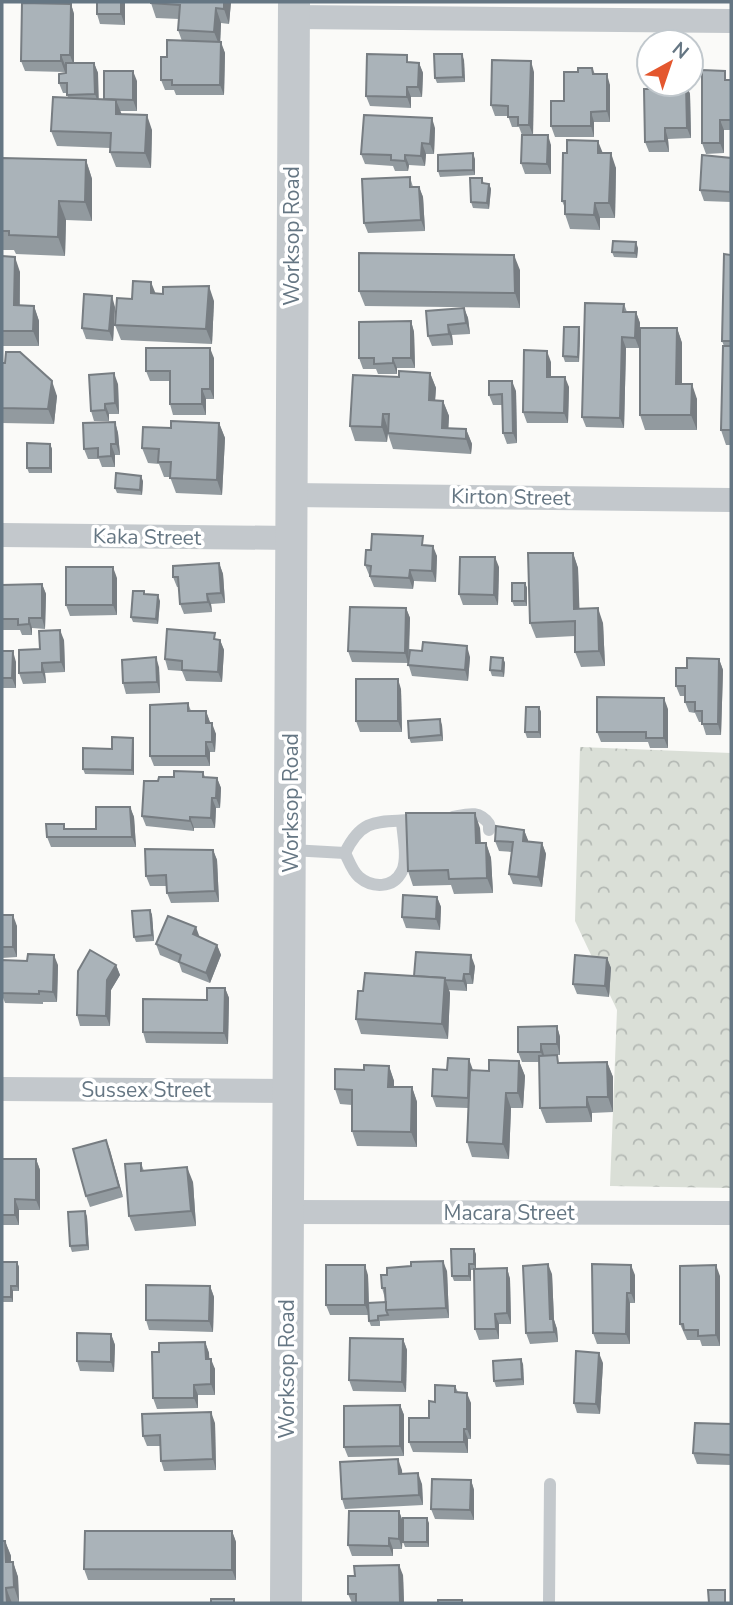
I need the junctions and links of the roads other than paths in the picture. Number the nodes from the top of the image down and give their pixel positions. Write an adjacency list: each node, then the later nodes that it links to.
1 (294, 9): 2 (street); 3 (street, Worksop Road)
2 (731, 21)
3 (291, 495): 4 (street, Kirton Street); 6 (street, Worksop Road)
4 (731, 500)
5 (2, 536): 6 (street, Kaka Street)
6 (292, 538): 9 (street, Worksop Road)
7 (402, 822): 8 (lane); 10 (lane); 10 (lane)
8 (489, 830)
9 (291, 849): 10 (lane); 12 (street, Worksop Road)
10 (345, 853)
11 (2, 1089): 12 (street, Sussex Street)
12 (290, 1091): 13 (street, Worksop Road)
13 (287, 1212): 14 (street, Macara Street); 16 (street, Worksop Road)
14 (731, 1213)
15 (550, 1484): 17 (lane)
16 (286, 1603)
17 (549, 1603)

